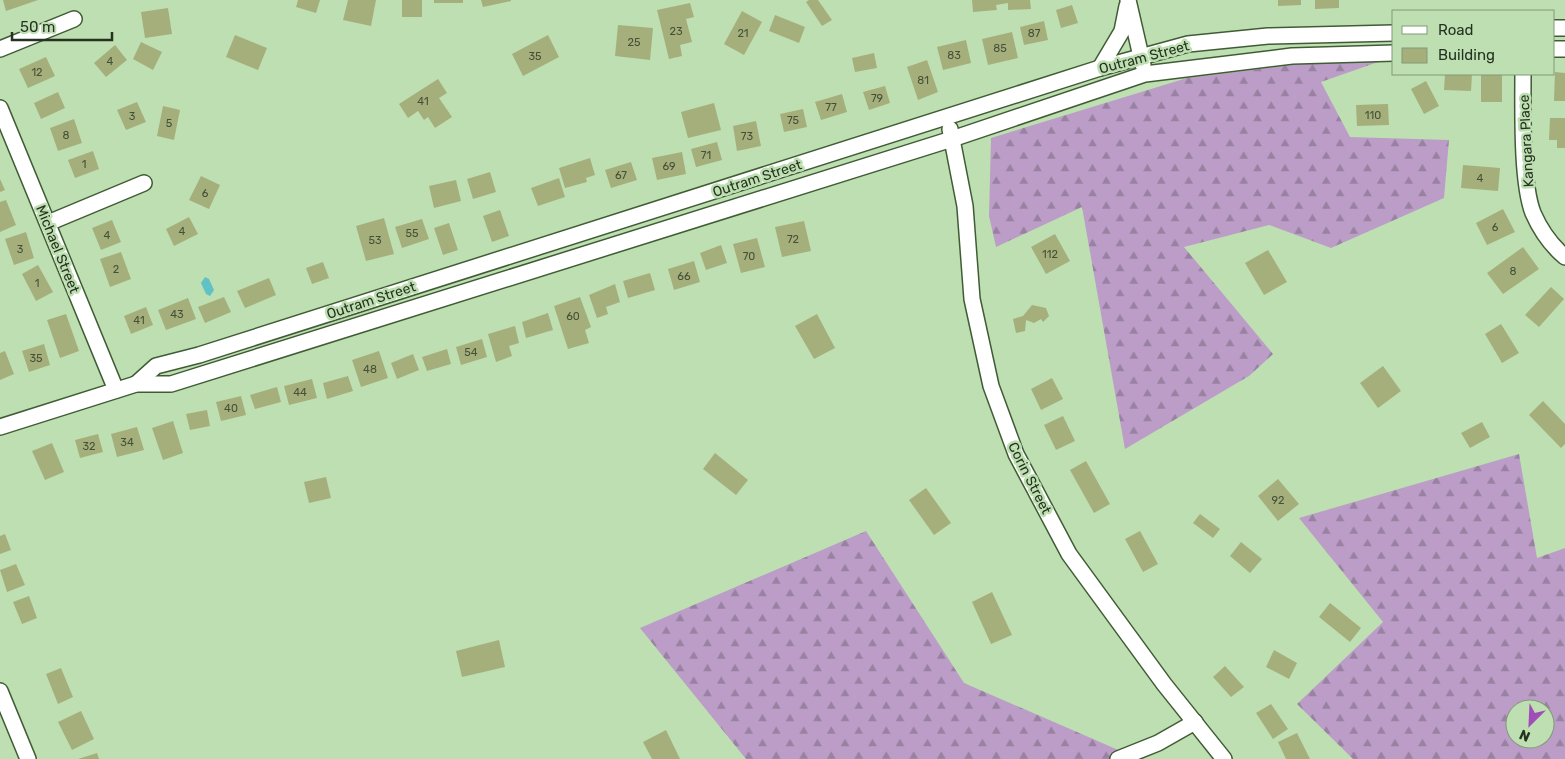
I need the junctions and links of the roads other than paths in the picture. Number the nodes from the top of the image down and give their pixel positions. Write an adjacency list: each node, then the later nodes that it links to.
1 (1128, 0): 6 (street); 7 (street)
2 (74, 20): 4 (street)
3 (1392, 33): 6 (street, Outram Street)
4 (0, 49)
5 (1392, 53): 8 (street, Outram Street)
6 (1141, 57): 7 (street, Outram Street); 8 (street)
7 (1100, 68): 11 (street, Outram Street)
8 (1146, 74): 12 (street, Outram Street)
9 (1523, 75): 15 (street, Kangara Place)
10 (0, 108): 14 (street, Michael Street)
11 (948, 118): 12 (street, Corin Street); 16 (street, Outram Street)
12 (952, 139): 16 (street, Outram Street); 20 (street, Corin Street)
13 (144, 183): 14 (street)
14 (48, 223): 17 (street, Michael Street)
15 (1565, 257)
16 (136, 384): 17 (street, Outram Street)
17 (116, 390): 18 (street, Outram Street)
18 (0, 426)
19 (0, 691): 21 (street)
20 (1195, 722): 22 (street); 23 (street, Corin Street)
21 (28, 759)
22 (1118, 759)
23 (1224, 759)

